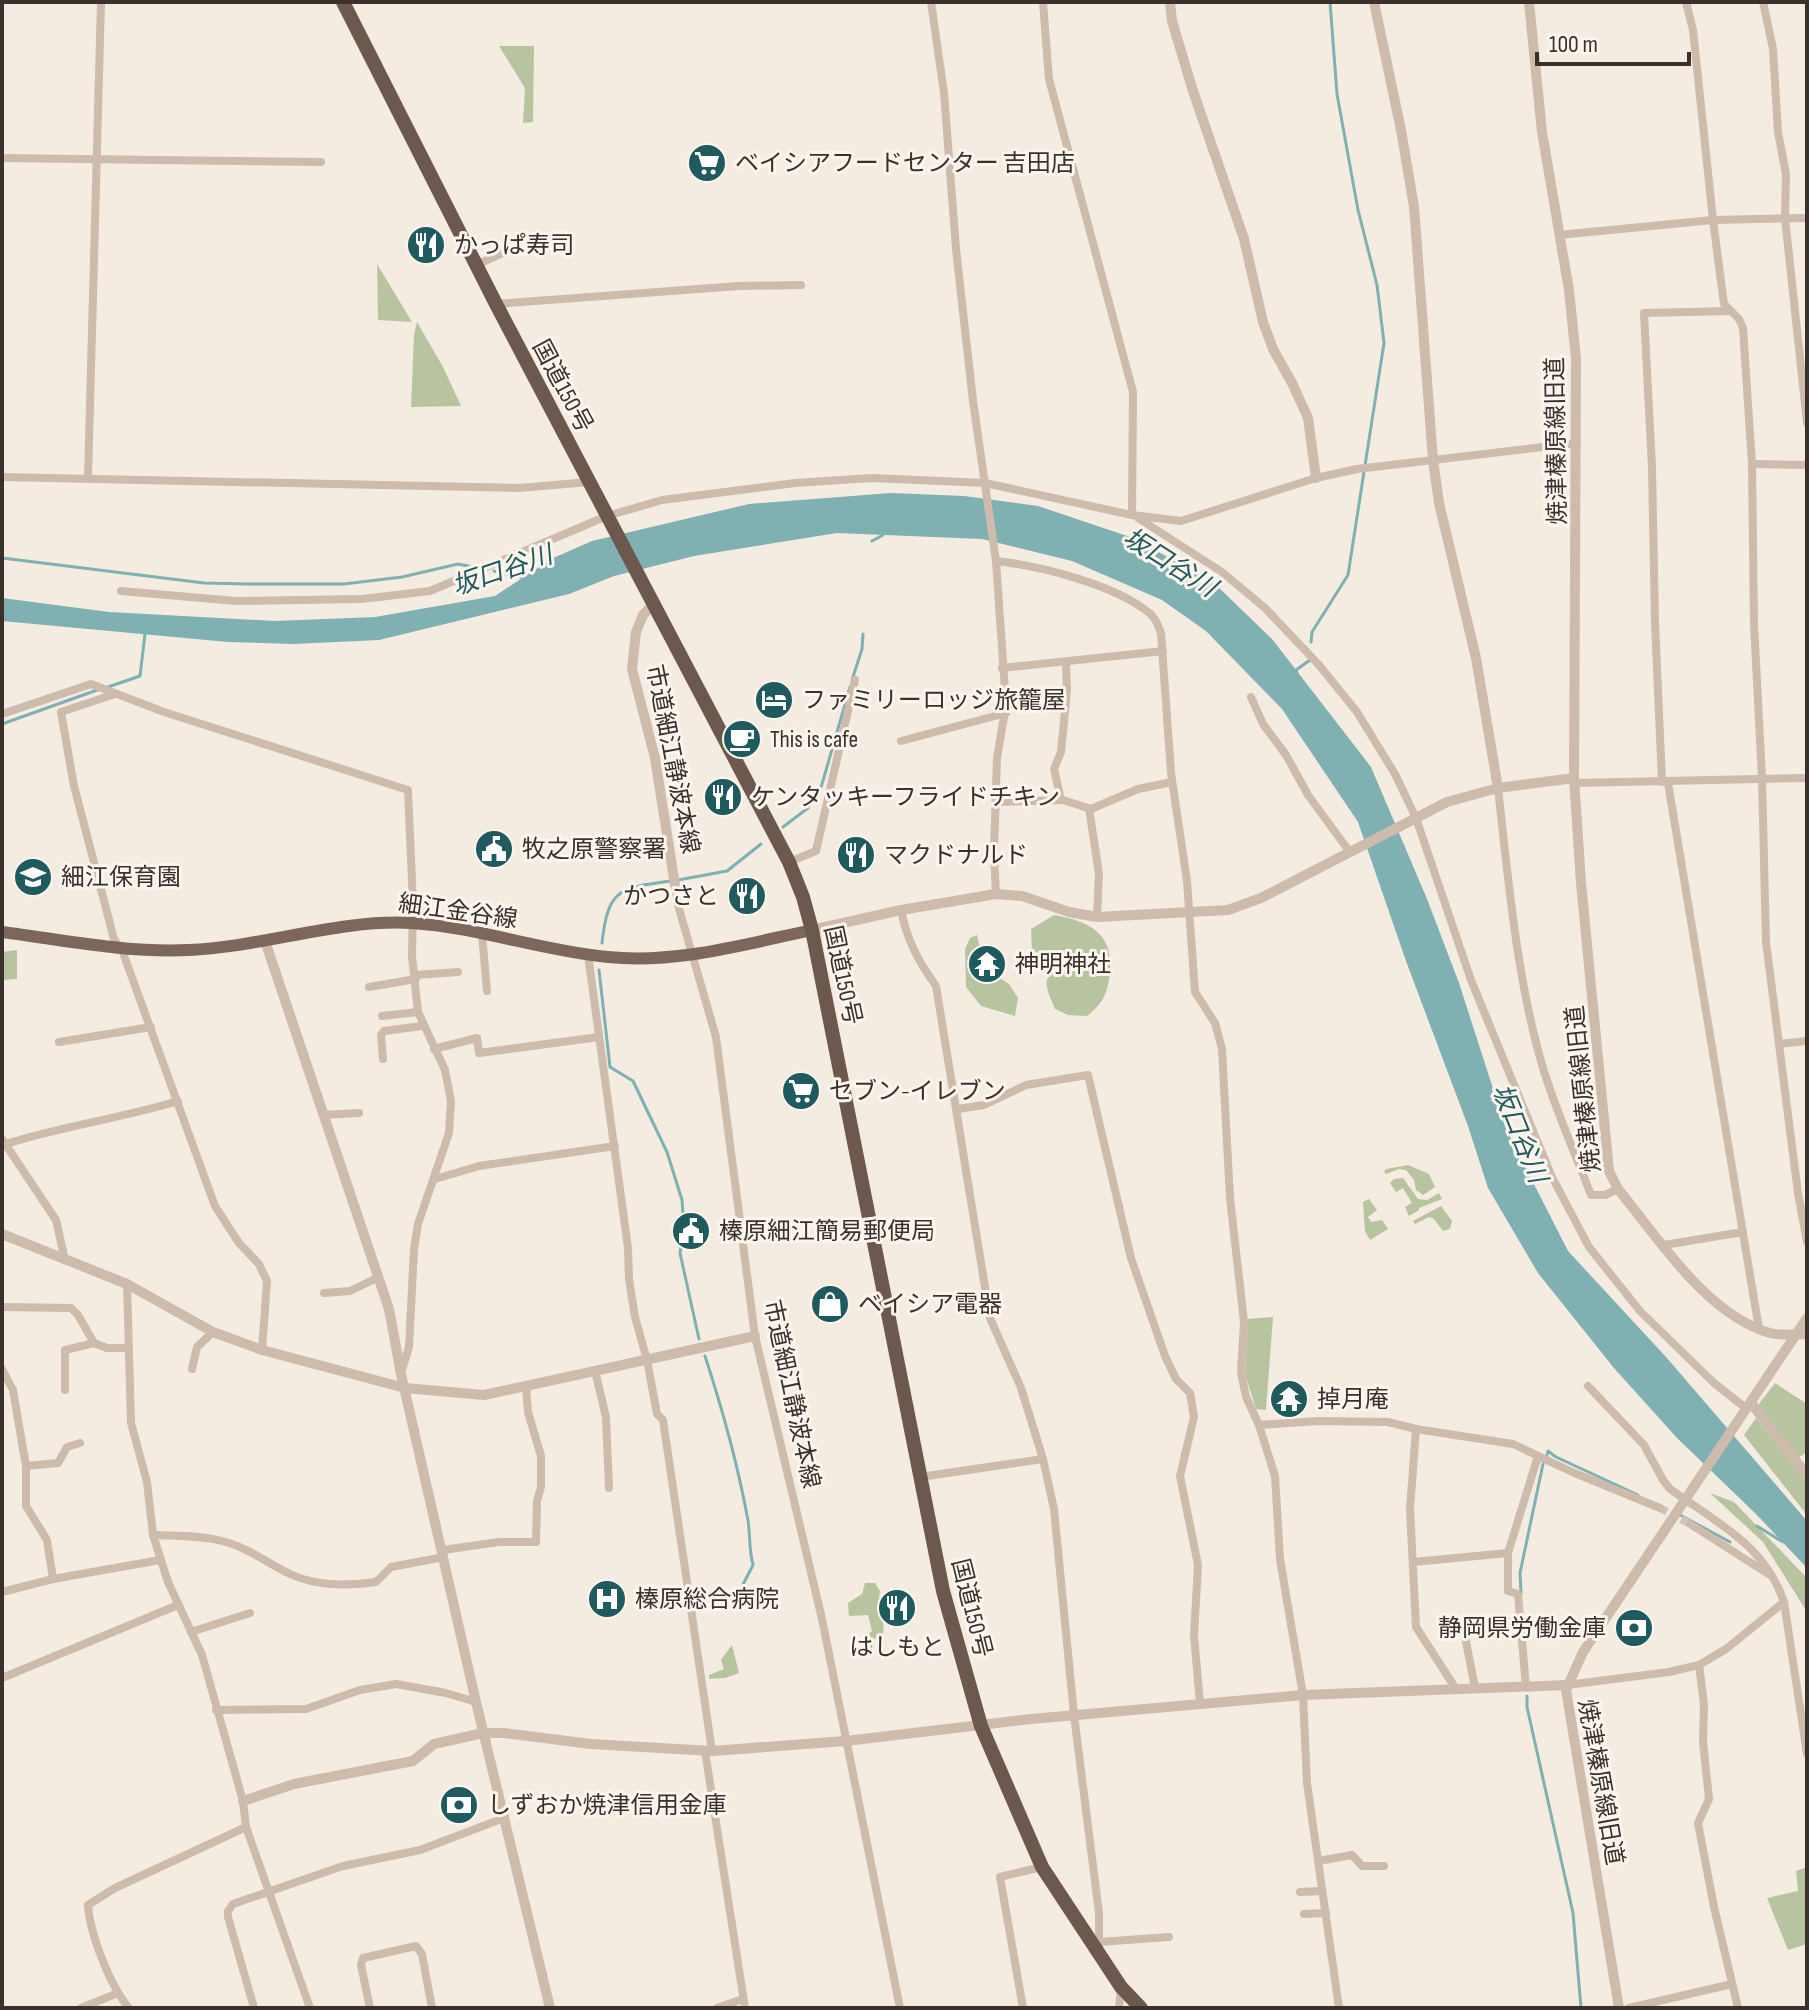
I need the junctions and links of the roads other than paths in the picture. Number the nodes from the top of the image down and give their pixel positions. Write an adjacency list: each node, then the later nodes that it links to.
1 (101, 2): 11 (street)
2 (343, 2): 18 (highway, 国道150号)
3 (931, 2): 31 (street)
4 (1043, 2): 32 (street)
5 (1170, 2): 29 (street)
6 (1374, 2): 24 (street)
7 (1529, 2): 16 (street, 焼津榛原線旧道)
8 (1686, 2): 15 (street)
9 (1763, 2): 13 (street)
10 (2, 158): 11 (street)
11 (98, 159): 12 (street); 28 (street)
12 (321, 162)
13 (1785, 218): 14 (street); 15 (street); 22 (street)
14 (1807, 218)
15 (1713, 220): 16 (street); 21 (street)
16 (1559, 235): 23 (street, 焼津榛原線旧道)
17 (507, 251): 18 (street)
18 (476, 265): 20 (highway, 国道150号)
19 (801, 285): 20 (street)
20 (496, 304): 30 (highway, 国道150号)
21 (1731, 311): 25 (street); 50 (street)
22 (1807, 423)
23 (1577, 443): 24 (street); 48 (street, 焼津榛原線旧道)
24 (1433, 460): 29 (street); 51 (street)
25 (1752, 464): 26 (street); 46 (street)
26 (1807, 465)
27 (2, 477): 28 (street)
28 (88, 478): 30 (street)
29 (1316, 478): 32 (street)
30 (589, 482): 33 (highway, 国道150号)
31 (985, 486): 32 (street); 33 (street); 34 (street)
32 (1132, 515): 55 (street)
33 (608, 518): 35 (street); 36 (highway, 国道150号)
34 (996, 561): 37 (street); 39 (street)
35 (121, 591)
36 (653, 605): 57 (highway, 国道150号); 58 (street, 市道細江静波本線)
37 (1163, 651): 38 (street); 49 (street)
38 (1066, 662): 39 (street); 52 (street)
39 (1002, 668): 43 (street)
40 (855, 680): 57 (street)
41 (114, 692): 44 (street); 63 (street); 68 (street)
42 (1251, 697): 56 (street)
43 (1006, 713): 45 (street); 53 (street)
44 (2, 714)
45 (901, 741)
46 (1762, 778): 47 (street); 50 (street); 82 (street)
47 (1807, 778)
48 (1574, 780): 50 (street); 51 (street); 92 (street, 焼津榛原線旧道)
49 (1172, 782): 54 (street); 61 (street)
50 (1665, 782): 93 (street)
51 (1498, 788): 55 (street); 92 (street)
52 (1061, 800): 53 (street); 54 (street)
53 (998, 802): 59 (street)
54 (1089, 808): 62 (street)
55 (1416, 818): 56 (street); 119 (street)
56 (1351, 850): 61 (street)
57 (789, 862): 64 (highway, 国道150号)
58 (675, 881): 70 (street, 市道細江静波本線)
59 (996, 894): 60 (street); 62 (street)
60 (901, 910): 64 (street); 86 (street)
61 (1190, 912): 62 (street); 120 (street)
62 (1097, 917)
63 (412, 923): 66 (main road, 細江金谷線); 67 (main road, 細江金谷線); 72 (street)
64 (812, 930): 70 (main road, 細江金谷線); 127 (highway, 国道150号)
65 (2, 932): 68 (main road, 細江金谷線)
66 (482, 934): 69 (main road, 細江金谷線); 74 (street)
67 (265, 941): 68 (main road, 細江金谷線); 88 (street)
68 (122, 950): 78 (street)
69 (588, 955): 70 (main road, 細江金谷線); 79 (street)
70 (692, 955): 106 (street, 市道細江静波本線)
71 (458, 972): 72 (street)
72 (416, 977): 73 (street); 75 (street)
73 (369, 987)
74 (487, 991)
75 (418, 1012): 76 (street); 77 (street)
76 (382, 1016)
77 (422, 1026): 83 (street); 84 (street)
78 (151, 1027): 81 (street); 85 (street)
79 (599, 1037): 83 (street); 90 (street)
80 (1807, 1041): 82 (street)
81 (59, 1042)
82 (1779, 1044): 95 (street)
83 (434, 1049): 91 (street)
84 (383, 1059)
85 (178, 1101): 89 (street); 109 (street)
86 (958, 1109): 124 (street); 156 (street)
87 (359, 1113): 88 (street)
88 (324, 1115): 98 (street)
89 (4, 1142): 97 (street)
90 (615, 1146): 91 (street); 110 (street)
91 (435, 1179): 114 (street)
92 (1618, 1189): 96 (street, 焼津榛原線旧道)
93 (1743, 1232): 96 (street); 103 (street)
94 (2, 1234): 97 (street)
95 (1807, 1242)
96 (1664, 1245): 103 (street, 焼津榛原線旧道)
97 (65, 1260): 99 (street)
98 (379, 1277): 100 (street); 114 (street)
99 (127, 1284): 104 (street); 108 (street)
100 (324, 1293)
101 (2, 1307): 107 (street)
102 (1807, 1318): 105 (street)
103 (1759, 1329): 105 (street, 焼津榛原線旧道)
104 (213, 1332): 109 (street); 112 (street)
105 (1802, 1334): 119 (street, 焼津榛原線旧道)
106 (755, 1336): 110 (street); 161 (street, 市道細江静波本線)
107 (94, 1343): 108 (street); 118 (street)
108 (128, 1348): 132 (street)
109 (262, 1350): 117 (street)
110 (647, 1360): 113 (street); 163 (street)
111 (2, 1369): 125 (street)
112 (192, 1369)
113 (595, 1371): 115 (street); 128 (street)
114 (401, 1374): 117 (street)
115 (526, 1386): 117 (street); 134 (street)
116 (1588, 1386): 129 (street)
117 (405, 1388): 134 (street)
118 (65, 1390)
119 (1747, 1410): 126 (street); 129 (street, 焼津榛原線旧道)
120 (1259, 1425): 121 (street); 154 (street)
121 (1416, 1429): 123 (street); 136 (street)
122 (80, 1443): 125 (street)
123 (1538, 1456): 130 (street); 133 (street)
124 (1043, 1459): 127 (street); 158 (street)
125 (26, 1466): 137 (street)
126 (1807, 1475)
127 (920, 1477): 159 (highway, 国道150号)
128 (609, 1488)
129 (1686, 1500): 138 (street); 150 (street, 焼津榛原線旧道)
130 (1660, 1508)
131 (1690, 1524): 138 (street)
132 (153, 1535): 134 (street); 135 (street)
133 (1508, 1553): 136 (street); 143 (street)
134 (444, 1554): 155 (street)
135 (160, 1560): 137 (street); 141 (street)
136 (1413, 1562): 153 (street)
137 (53, 1579): 139 (street)
138 (1777, 1581): 140 (street)
139 (2, 1592)
140 (1784, 1602): 148 (street); 162 (street)
141 (178, 1605): 146 (street); 149 (street)
142 (250, 1613): 146 (street)
143 (1520, 1621): 145 (street); 151 (street)
144 (1444, 1625): 145 (street)
145 (1463, 1626): 152 (street)
146 (191, 1632): 157 (street)
147 (2, 1665): 149 (street)
148 (1699, 1665): 150 (street); 178 (street)
149 (5, 1676)
150 (1567, 1685): 151 (street); 195 (street, 焼津榛原線旧道)
151 (1526, 1687): 152 (street)
152 (1475, 1688): 153 (street)
153 (1456, 1689): 154 (street)
154 (1303, 1695): 156 (street); 168 (street)
155 (476, 1702): 157 (street); 160 (street)
156 (1200, 1704): 158 (street)
157 (216, 1710): 165 (street)
158 (1074, 1715): 159 (street); 177 (street)
159 (981, 1726): 161 (street); 170 (highway, 国道150号)
160 (483, 1733): 163 (street); 165 (street); 166 (street)
161 (846, 1741): 163 (street); 190 (street, 市道細江静波本線)
162 (1806, 1743): 164 (street)
163 (709, 1751): 181 (street)
164 (1807, 1754)
165 (243, 1801): 167 (street)
166 (504, 1818): 171 (street); 188 (street)
167 (246, 1827): 171 (street); 180 (street)
168 (1318, 1861): 169 (street); 172 (street)
169 (1384, 1866)
170 (1042, 1867): 177 (highway, 国道150号); 191 (street)
171 (271, 1891): 184 (street); 185 (street)
172 (1322, 1891): 173 (street); 174 (street)
173 (1300, 1892)
174 (1326, 1913): 175 (street); 194 (street)
175 (1304, 1914)
176 (1169, 1937): 177 (street)
177 (1099, 1948): 179 (highway, 国道150号)
178 (1732, 1984): 196 (street); 197 (street)
179 (1121, 1987): 192 (street); 193 (highway, 国道150号)
180 (118, 1993): 182 (street); 183 (street)
181 (744, 2004): 189 (street)
182 (81, 2008)
183 (129, 2008)
184 (254, 2008)
185 (310, 2008)
186 (370, 2008): 187 (street)
187 (432, 2008)
188 (550, 2008)
189 (717, 2008)
190 (900, 2008)
191 (1023, 2008)
192 (1119, 2008)
193 (1141, 2008)
194 (1339, 2008)
195 (1619, 2008)
196 (1629, 2008)
197 (1738, 2008)

